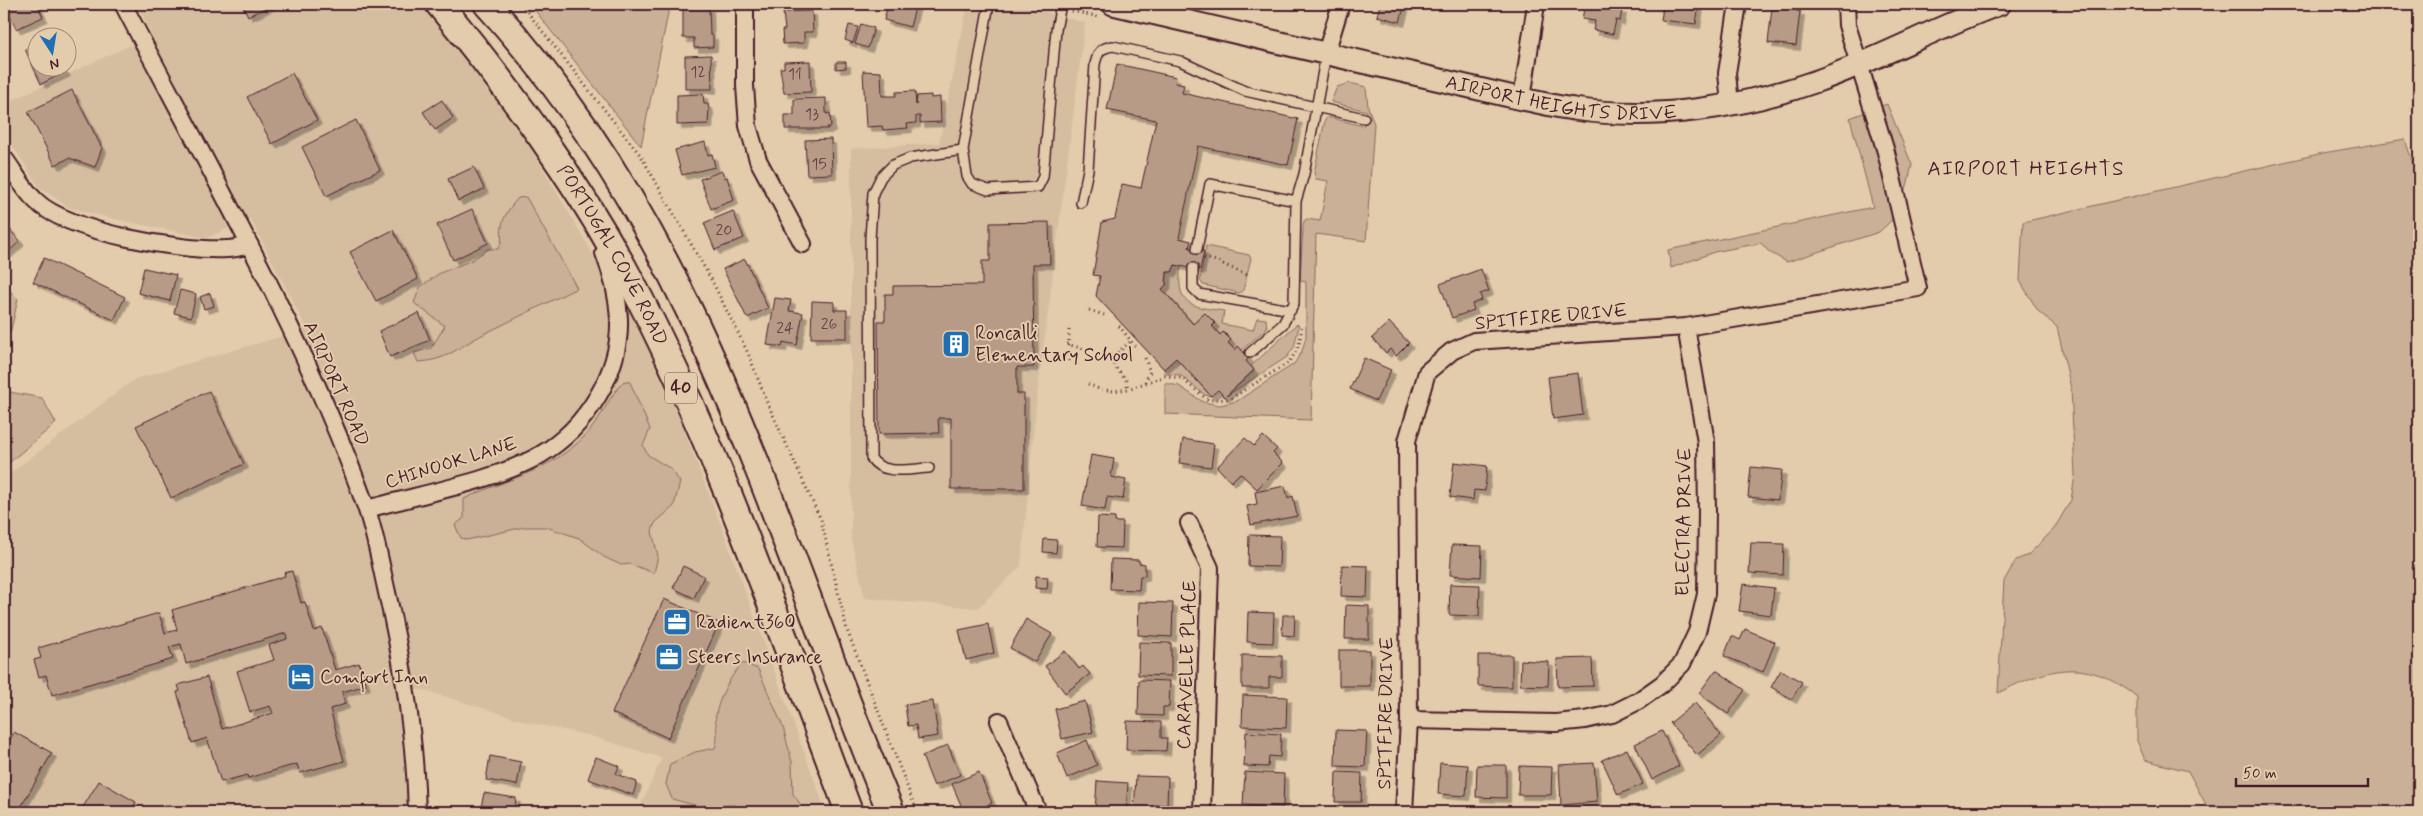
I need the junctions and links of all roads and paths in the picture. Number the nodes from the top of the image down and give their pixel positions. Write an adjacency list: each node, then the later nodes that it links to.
1 (124, 4): 26 (street, AIRPORT ROAD)
2 (438, 4): 24 (main road, PORTUGAL COVE ROAD / 40)
3 (487, 4): 57 (main road, 40)
4 (745, 4): 25 (street)
5 (989, 4): 20 (lane)
6 (1062, 4): 20 (lane)
7 (1113, 4): 13 (street, AIRPORT HEIGHTS DRIVE)
8 (1341, 4): 14 (street)
9 (1536, 4): 16 (street)
10 (1738, 4): 17 (street)
11 (1846, 4): 15 (street)
12 (2000, 4): 15 (street, AIRPORT HEIGHTS DRIVE)
13 (1142, 7): 14 (street, AIRPORT HEIGHTS DRIVE)
14 (1326, 54): 16 (street, AIRPORT HEIGHTS DRIVE); 18 (lane)
15 (1860, 64): 17 (street, AIRPORT HEIGHTS DRIVE); 36 (street, SPITFIRE DRIVE)
16 (1522, 99): 17 (street, AIRPORT HEIGHTS DRIVE)
17 (1730, 104)
18 (1316, 107): 19 (lane); 22 (lane); 23 (lane)
19 (1364, 118)
20 (962, 150): 50 (lane)
21 (4, 158): 26 (street)
22 (1296, 201): 27 (lane); 32 (lane)
23 (1081, 203)
24 (590, 210): 51 (street, CHINOOK LANE); 56 (main road, PORTUGAL COVE ROAD / 40)
25 (803, 244)
26 (250, 245): 51 (street, AIRPORT ROAD)
27 (1197, 250)
28 (1203, 258): 30 (path)
29 (1193, 268): 32 (lane)
30 (1247, 275)
31 (1090, 310): 33 (path)
32 (1291, 310): 42 (lane)
33 (1104, 315)
34 (1302, 325): 47 (path)
35 (1119, 326): 38 (path)
36 (1686, 327): 53 (street, SPITFIRE DRIVE); 53 (street, ELECTRA DRIVE)
37 (1069, 330): 39 (path)
38 (1131, 341): 40 (path); 46 (path)
39 (1067, 344): 41 (path); 45 (path)
40 (1135, 346)
41 (1096, 348)
42 (1250, 353)
43 (1110, 355): 46 (path)
44 (1145, 358): 47 (path)
45 (1068, 361)
46 (1113, 362): 49 (path)
47 (1145, 382): 49 (path)
48 (1088, 384): 49 (path)
49 (1128, 389)
50 (929, 468)
51 (367, 509): 55 (street, AIRPORT ROAD)
52 (1189, 523): 59 (street, CARAVELLE PLACE)
53 (1409, 720): 60 (street, SPITFIRE DRIVE)
54 (999, 721): 58 (street)
55 (417, 812)
56 (849, 812)
57 (891, 812)
58 (1038, 812)
59 (1202, 812)
60 (1404, 812)

